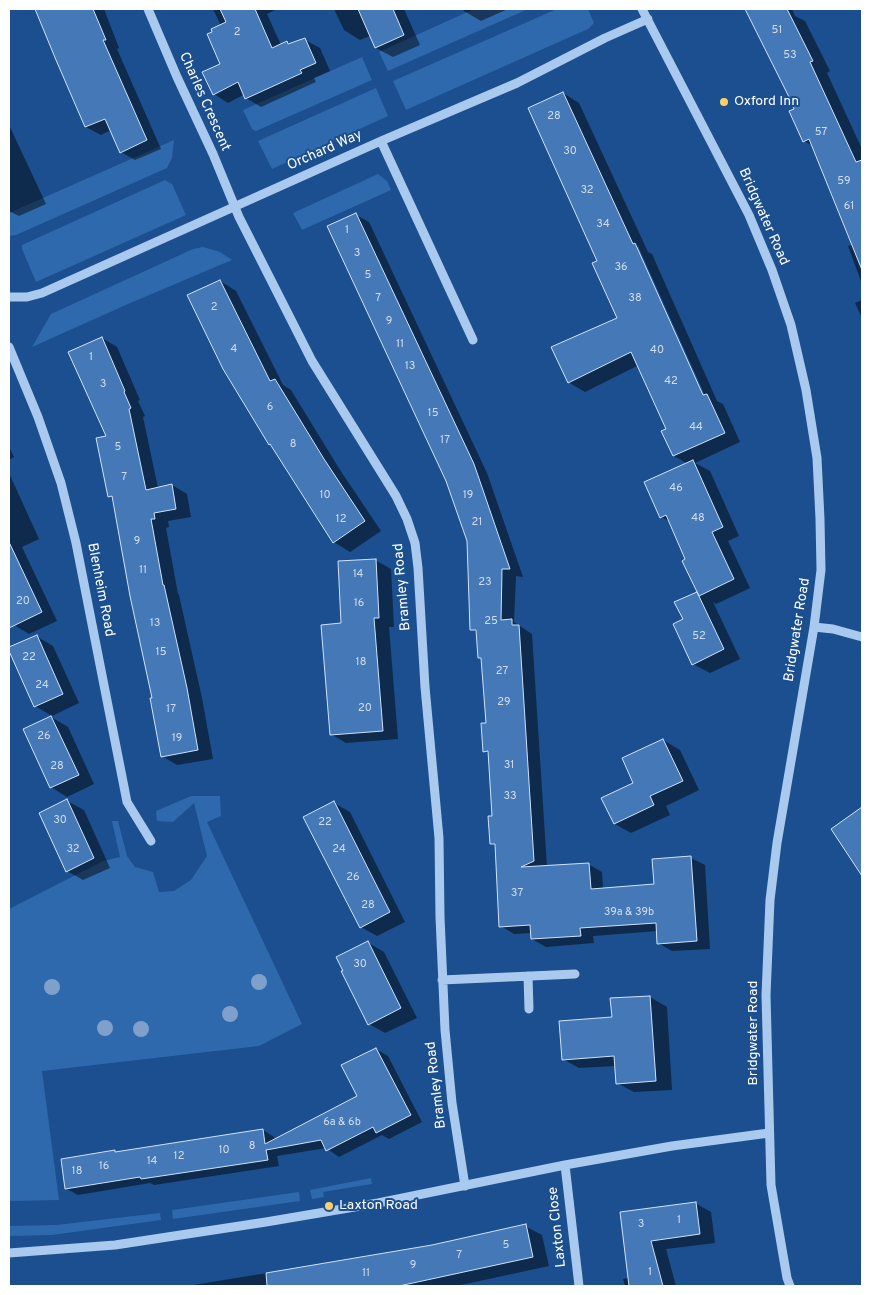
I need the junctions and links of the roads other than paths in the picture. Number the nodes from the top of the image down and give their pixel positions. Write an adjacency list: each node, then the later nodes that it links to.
1 (148, 9): 5 (street, Charles Crescent)
2 (642, 9): 3 (street, Bridgwater Road)
3 (648, 19): 4 (street, Orchard Way); 9 (street, Bridgwater Road)
4 (381, 141): 5 (street, Orchard Way); 7 (street)
5 (234, 206): 6 (street, Orchard Way); 14 (street, Bramley Road)
6 (9, 299)
7 (473, 340)
8 (9, 347): 11 (street, Blenheim Road)
9 (814, 627): 10 (street); 16 (street, Bridgwater Road)
10 (862, 637)
11 (151, 841)
12 (575, 974): 13 (street)
13 (528, 976): 14 (street); 15 (street)
14 (442, 980): 18 (street, Bramley Road)
15 (529, 1010)
16 (769, 1133): 17 (street); 21 (street, Bridgwater Road)
17 (565, 1165): 18 (street); 20 (street, Laxton Close)
18 (465, 1186): 19 (street)
19 (9, 1253)
20 (579, 1286)
21 (790, 1286)

